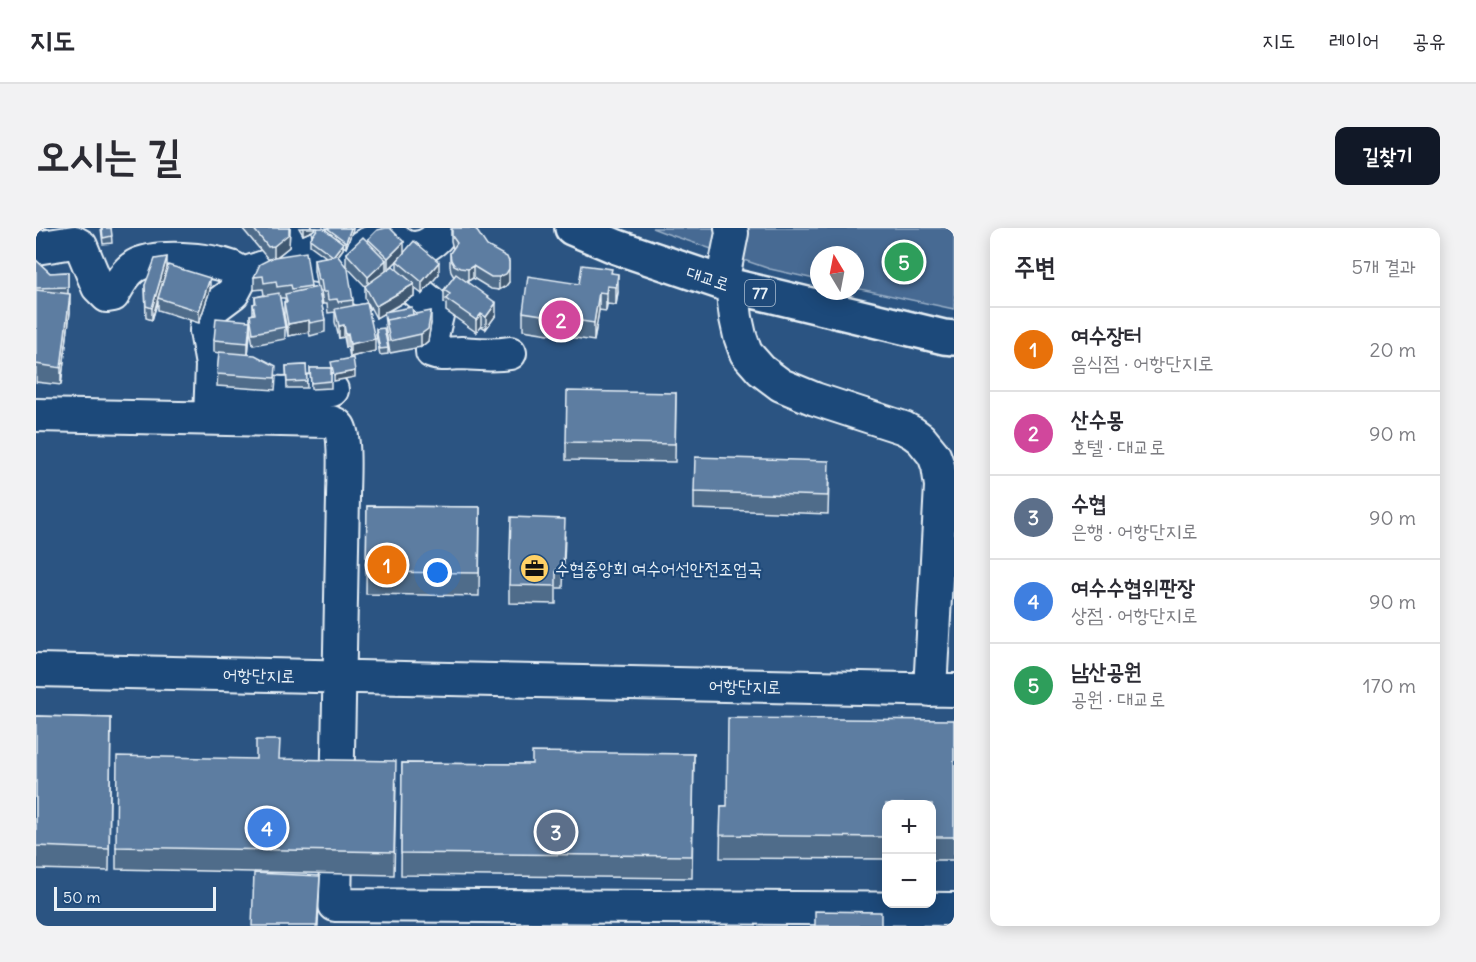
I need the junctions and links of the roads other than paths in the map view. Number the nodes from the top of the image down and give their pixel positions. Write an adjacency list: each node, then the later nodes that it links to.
1 (294, 228): 6 (street)
2 (444, 228): 7 (street)
3 (572, 228): 9 (main road, 대교로 / 77)
4 (730, 228): 9 (street, 어항단지로)
5 (36, 248): 8 (street)
6 (287, 260): 7 (street); 8 (street)
7 (341, 266): 11 (street)
8 (243, 274): 12 (street)
9 (727, 284): 10 (main road, 대교로 / 77); 19 (street, 어항단지로)
10 (954, 338)
11 (510, 353)
12 (212, 386): 14 (street); 16 (street)
13 (332, 390): 14 (street)
14 (283, 406): 16 (street); 18 (street)
15 (36, 415): 16 (street)
16 (210, 418)
17 (36, 670): 18 (street, 어항단지로)
18 (339, 677): 19 (street, 어항단지로); 20 (street)
19 (942, 690)
20 (954, 909)

